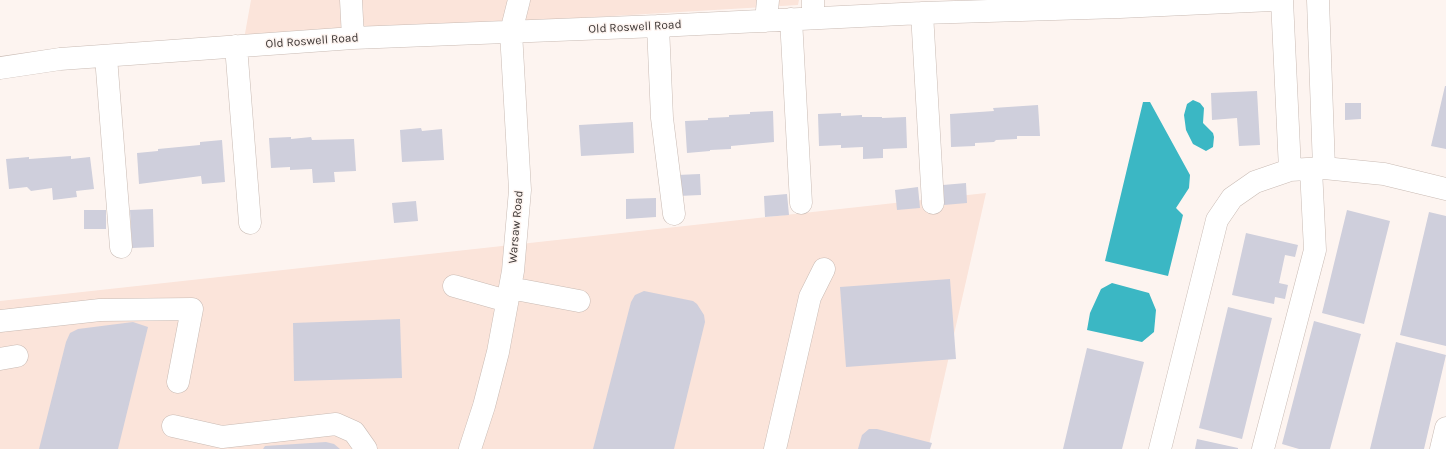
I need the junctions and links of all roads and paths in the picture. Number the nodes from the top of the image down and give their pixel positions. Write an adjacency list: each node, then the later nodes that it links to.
1 (351, 0): 13 (street)
2 (519, 0): 12 (street, Warsaw Road)
3 (1272, 0): 6 (street, Old Roswell Road)
4 (1282, 0): 18 (street)
5 (1318, 0): 17 (street)
6 (1119, 3): 9 (street, Old Roswell Road)
7 (813, 9): 9 (street, Old Roswell Road); 10 (street, Old Roswell Road)
8 (767, 10): 10 (street, Old Roswell Road); 11 (street, Old Roswell Road)
9 (922, 13): 22 (street)
10 (790, 20): 21 (street)
11 (658, 26): 12 (street, Old Roswell Road); 23 (street)
12 (511, 32): 13 (street, Old Roswell Road); 28 (street, Warsaw Road)
13 (353, 38): 14 (street, Old Roswell Road)
14 (236, 46): 15 (street, Old Roswell Road); 24 (street)
15 (106, 57): 16 (street, Old Roswell Road); 25 (street)
16 (0, 68)
17 (1322, 114): 18 (street); 19 (street)
18 (1288, 116): 19 (street)
19 (1308, 169): 20 (street); 37 (street); 38 (street)
20 (1446, 189)
21 (801, 203)
22 (933, 203)
23 (674, 214)
24 (250, 223)
25 (121, 247)
26 (824, 269): 36 (street)
27 (454, 286): 28 (street)
28 (508, 294): 29 (street); 35 (street, Warsaw Road)
29 (579, 301)
30 (0, 321): 31 (street)
31 (178, 382)
32 (173, 426): 34 (street)
33 (1446, 428): 39 (street)
34 (366, 449)
35 (470, 449)
36 (775, 449)
37 (1160, 449)
38 (1263, 449)
39 (1441, 449)

